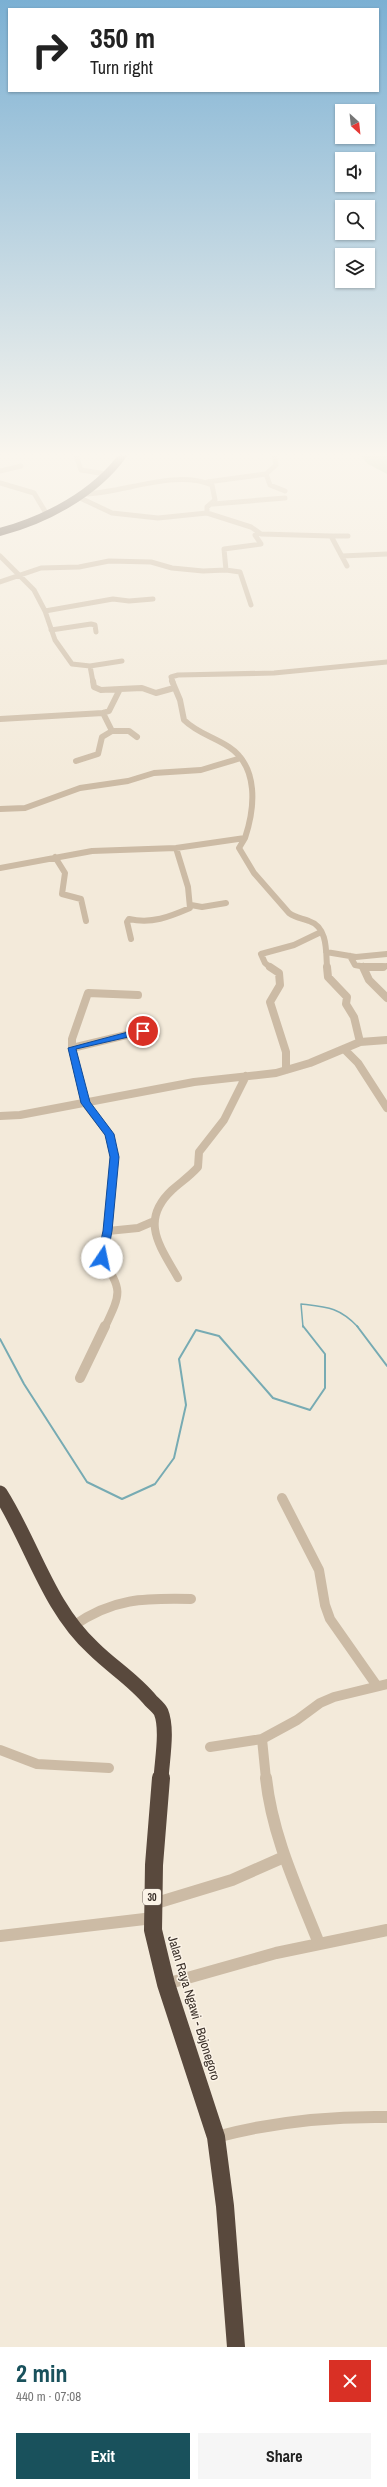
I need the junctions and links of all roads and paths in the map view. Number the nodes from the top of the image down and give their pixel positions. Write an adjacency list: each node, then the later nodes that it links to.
1 (9, 565): 6 (street)
2 (90, 565): 6 (street)
3 (161, 565): 5 (street)
4 (225, 565): 5 (street)
5 (226, 570): 9 (street)
6 (22, 576): 7 (street); 10 (street)
7 (0, 582)
8 (153, 599): 10 (street)
9 (251, 605)
10 (45, 611): 11 (street)
11 (51, 630): 12 (street); 15 (street)
12 (96, 632)
13 (122, 661): 15 (street)
14 (387, 662): 16 (street)
15 (90, 666): 17 (street)
16 (174, 688): 17 (street); 22 (street)
17 (120, 689): 18 (street)
18 (103, 713): 19 (street); 20 (street)
19 (0, 719)
20 (112, 731): 21 (street); 23 (street)
21 (137, 737)
22 (241, 758): 24 (street); 25 (street)
23 (76, 762)
24 (0, 809)
25 (245, 838): 26 (street); 32 (street)
26 (176, 848): 27 (street); 30 (street)
27 (55, 857): 28 (street); 31 (street)
28 (0, 868)
29 (226, 903): 30 (street)
30 (191, 905): 33 (street)
31 (86, 921)
32 (321, 932): 34 (street); 46 (street)
33 (131, 939)
34 (326, 952): 36 (street); 43 (street)
35 (387, 954): 36 (street)
36 (350, 956): 37 (street)
37 (363, 966): 38 (street); 40 (street)
38 (387, 966)
39 (138, 995): 44 (street)
40 (387, 998)
41 (156, 1034): 44 (street)
42 (387, 1040): 43 (street)
43 (360, 1042): 45 (street)
44 (72, 1048): 48 (street)
45 (344, 1049): 46 (street); 49 (street)
46 (286, 1070): 47 (street)
47 (246, 1076): 48 (street); 51 (street)
48 (85, 1103): 50 (street); 52 (street)
49 (387, 1108)
50 (0, 1116)
51 (152, 1222): 52 (street); 53 (street)
52 (108, 1231): 54 (street)
53 (178, 1278)
54 (80, 1378)
55 (0, 1493): 58 (highway, Jalan Raya Ngawi - Bojonegoro / 30)
56 (282, 1498): 59 (street)
57 (192, 1599): 58 (street)
58 (73, 1626): 65 (highway, Jalan Raya Ngawi - Bojonegoro / 30)
59 (382, 1685): 60 (street)
60 (262, 1738): 61 (street); 64 (street)
61 (210, 1747)
62 (0, 1750): 63 (street)
63 (109, 1768)
64 (284, 1857): 65 (street); 68 (street)
65 (153, 1911): 67 (street); 69 (highway, Jalan Raya Ngawi - Bojonegoro / 30)
66 (387, 1930): 68 (street)
67 (0, 1936)
68 (318, 1942): 69 (street)
69 (166, 1984): 71 (highway, Jalan Raya Ngawi - Bojonegoro / 30)
70 (387, 2117): 71 (street)
71 (216, 2137): 72 (highway, Jalan Raya Ngawi - Bojonegoro / 30)
72 (236, 2347)

